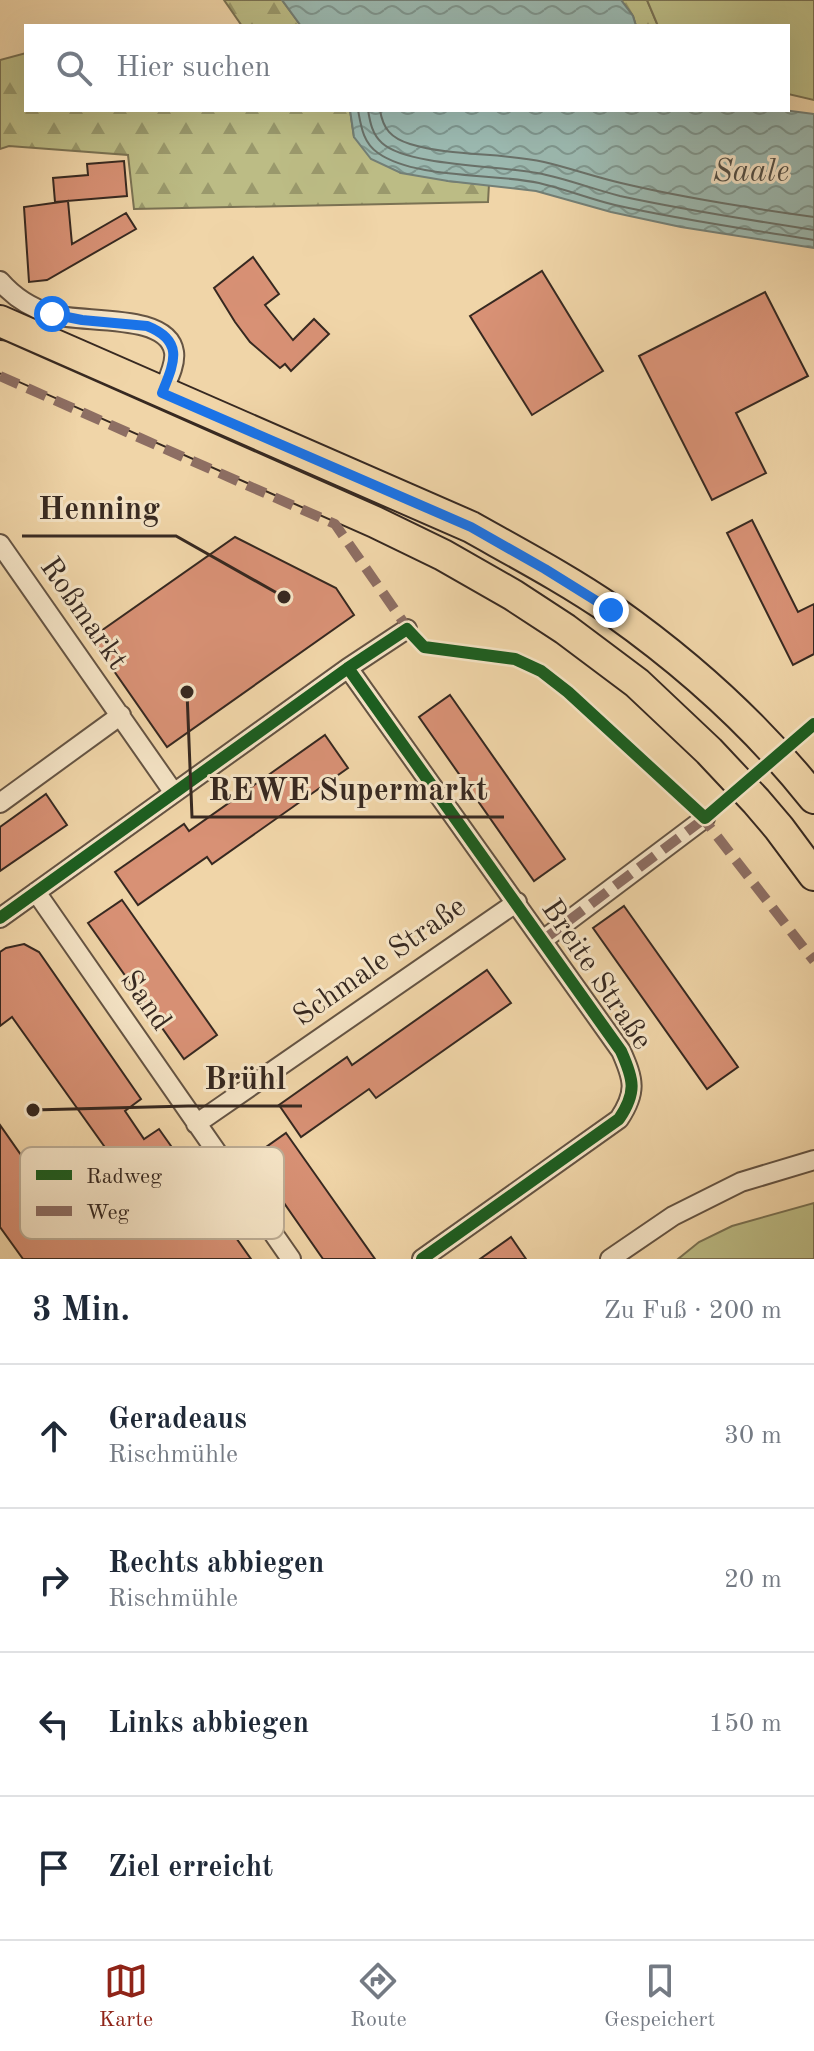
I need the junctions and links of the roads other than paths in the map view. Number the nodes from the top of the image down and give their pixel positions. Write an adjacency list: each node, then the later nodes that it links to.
1 (0, 281): 4 (street)
2 (0, 321): 4 (main road)
3 (0, 356): 13 (main road)
4 (162, 393): 10 (main road)
5 (0, 544): 8 (street, Roßmarkt)
6 (407, 629): 7 (street)
7 (348, 668): 9 (street); 15 (street, Breite Straße)
8 (121, 715): 9 (street, Roßmarkt); 11 (street, Roßmarkt)
9 (174, 793): 14 (street)
10 (813, 797)
11 (0, 803)
12 (705, 818): 17 (street)
13 (814, 875)
14 (36, 892): 16 (street); 18 (street, Sand)
15 (517, 902): 17 (street, Breite Straße); 18 (street, Schmale Straße)
16 (0, 918)
17 (543, 940): 23 (street, Breite Straße)
18 (196, 1124): 19 (street, Sand)
19 (212, 1147)
20 (814, 1160): 24 (street)
21 (277, 1239): 22 (street, Sand)
22 (291, 1259)
23 (422, 1259)
24 (610, 1259)

